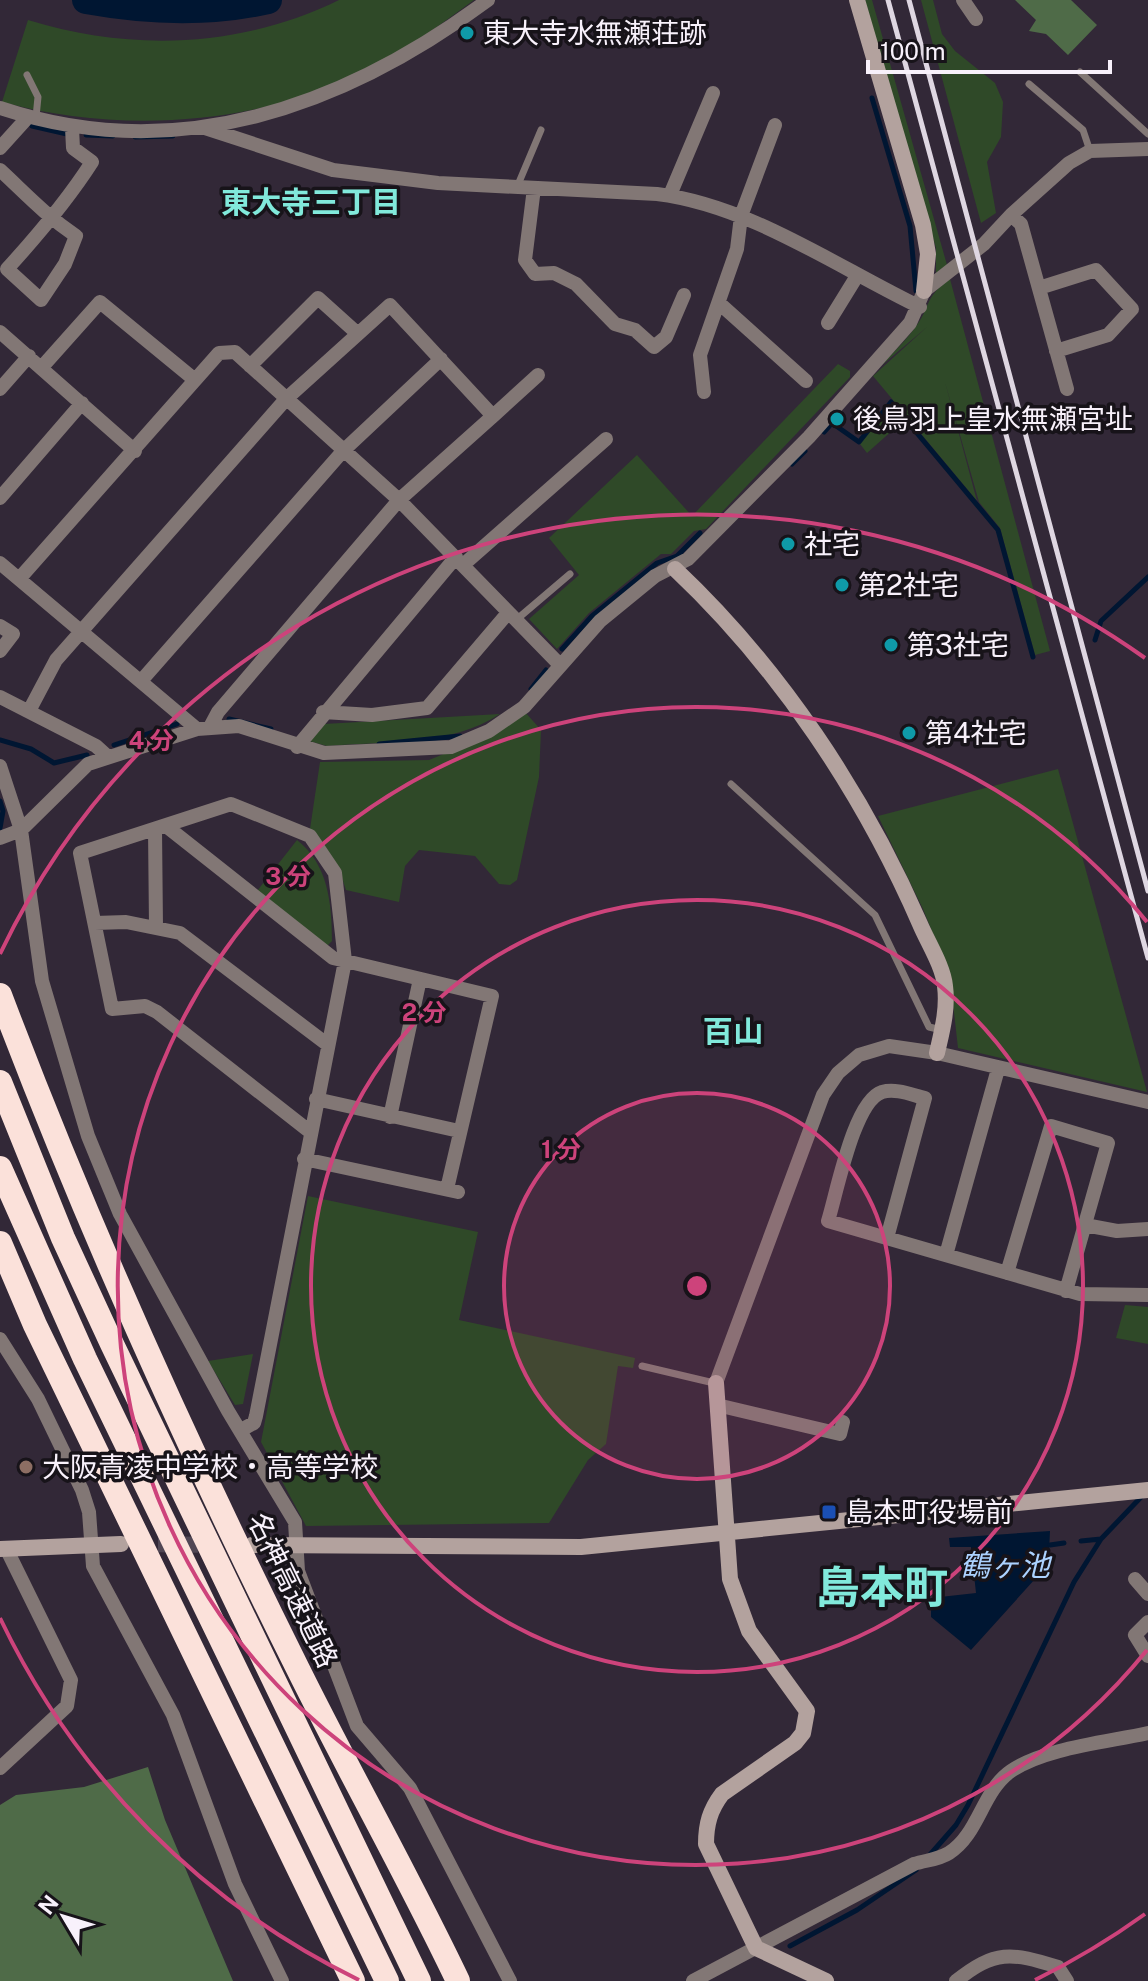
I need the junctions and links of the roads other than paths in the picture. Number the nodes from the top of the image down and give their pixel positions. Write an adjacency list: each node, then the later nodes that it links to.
1 (488, 0): 12 (street)
2 (857, 0): 29 (street)
3 (963, 0): 4 (street)
4 (976, 19)
5 (1080, 72): 15 (lane)
6 (27, 75): 10 (lane)
7 (1029, 84): 18 (lane)
8 (713, 93): 22 (street)
9 (0, 108): 10 (street)
10 (32, 118): 13 (street); 16 (street)
11 (775, 125): 24 (street)
12 (202, 127): 13 (street); 20 (street)
13 (72, 128): 25 (street)
14 (541, 130): 20 (lane)
15 (1148, 134)
16 (0, 148)
17 (1148, 149): 18 (street)
18 (1090, 151): 23 (street)
19 (0, 170): 25 (street)
20 (517, 187): 21 (street)
21 (534, 188): 22 (street); 28 (street)
22 (670, 195): 24 (street)
23 (1011, 215): 27 (street); 29 (street)
24 (741, 216): 26 (street); 30 (street)
25 (51, 219): 25 (street)
26 (857, 276): 29 (street); 31 (street)
27 (1039, 288): 34 (street); 34 (street)
28 (684, 295)
29 (922, 299): 55 (street)
30 (719, 303): 41 (street); 44 (street)
31 (828, 323)
32 (0, 332): 35 (street)
33 (358, 334): 36 (street); 37 (street); 45 (street)
34 (1056, 351): 43 (street)
35 (29, 356): 38 (street); 42 (street)
36 (441, 359): 47 (street); 50 (street)
37 (250, 366): 40 (street); 45 (street)
38 (42, 367): 40 (street); 46 (street)
39 (538, 375): 47 (street)
40 (195, 380): 49 (street)
41 (806, 381)
42 (0, 389)
43 (1067, 389)
44 (704, 392)
45 (286, 399): 50 (street); 60 (street)
46 (82, 403): 49 (street); 51 (street)
47 (493, 416): 52 (street)
48 (606, 439): 53 (street)
49 (135, 451): 57 (street)
50 (343, 451): 52 (street); 63 (street)
51 (0, 498)
52 (399, 500): 53 (street); 67 (street)
53 (460, 561): 58 (street); 66 (street)
54 (0, 563): 57 (street)
55 (675, 569): 62 (street); 80 (street)
56 (570, 574): 58 (lane)
57 (19, 579): 60 (street)
58 (511, 618): 62 (street); 66 (street)
59 (0, 626): 61 (street)
60 (81, 631): 63 (street); 65 (street)
61 (0, 651)
62 (560, 665): 68 (street)
63 (141, 681): 67 (street)
64 (0, 697): 65 (street)
65 (29, 711): 69 (street)
66 (323, 712): 68 (street)
67 (204, 728): 68 (street); 69 (street)
68 (297, 747)
69 (107, 756): 73 (street)
70 (0, 766): 73 (street)
71 (731, 784): 80 (lane)
72 (160, 828): 75 (street); 76 (street); 77 (street); 77 (street)
73 (21, 830): 74 (street); 104 (street)
74 (0, 838)
75 (95, 923): 76 (street); 88 (street)
76 (156, 927): 81 (street)
77 (345, 961): 78 (street); 81 (street)
78 (420, 979): 87 (street); 89 (street)
79 (0, 995): 124 (highway, 名神高速道路)
80 (942, 1030): 82 (street)
81 (328, 1045): 85 (street)
82 (937, 1053): 83 (street); 102 (street)
83 (998, 1069): 86 (street); 96 (street)
84 (0, 1082): 123 (highway, 名神高速道路)
85 (316, 1099): 87 (street); 88 (street)
86 (1147, 1106)
87 (390, 1117): 89 (street)
88 (309, 1131): 90 (street)
89 (459, 1131): 90 (street)
90 (304, 1159): 104 (street)
91 (0, 1168): 122 (highway)
92 (1085, 1225): 93 (street); 97 (street); 98 (street)
93 (1148, 1229)
94 (887, 1238): 94 (street); 96 (street)
95 (0, 1243): 121 (highway)
96 (946, 1255): 97 (street)
97 (1007, 1273): 98 (street)
98 (1066, 1291): 99 (street)
99 (1148, 1295)
100 (0, 1339): 108 (street)
101 (642, 1366): 102 (lane)
102 (716, 1383): 103 (street)
103 (717, 1405): 105 (street); 107 (street)
104 (241, 1430): 111 (street)
105 (840, 1434)
106 (1148, 1490): 107 (street)
107 (726, 1535): 111 (street); 119 (street)
108 (90, 1543): 109 (street); 112 (street); 120 (street)
109 (121, 1544)
110 (252, 1545): 111 (street)
111 (294, 1546): 125 (street)
112 (3, 1549): 118 (street)
113 (1135, 1579): 114 (street)
114 (1148, 1594)
115 (1148, 1622): 116 (street)
116 (1148, 1656)
117 (1148, 1733): 119 (street)
118 (0, 1768)
119 (756, 1948): 126 (street); 127 (street)
120 (282, 1981)
121 (353, 1981)
122 (387, 1981)
123 (419, 1981)
124 (458, 1981)
125 (510, 1981)
126 (693, 1981)
127 (826, 1981)
128 (956, 1981): 129 (street)
129 (1067, 1981)

